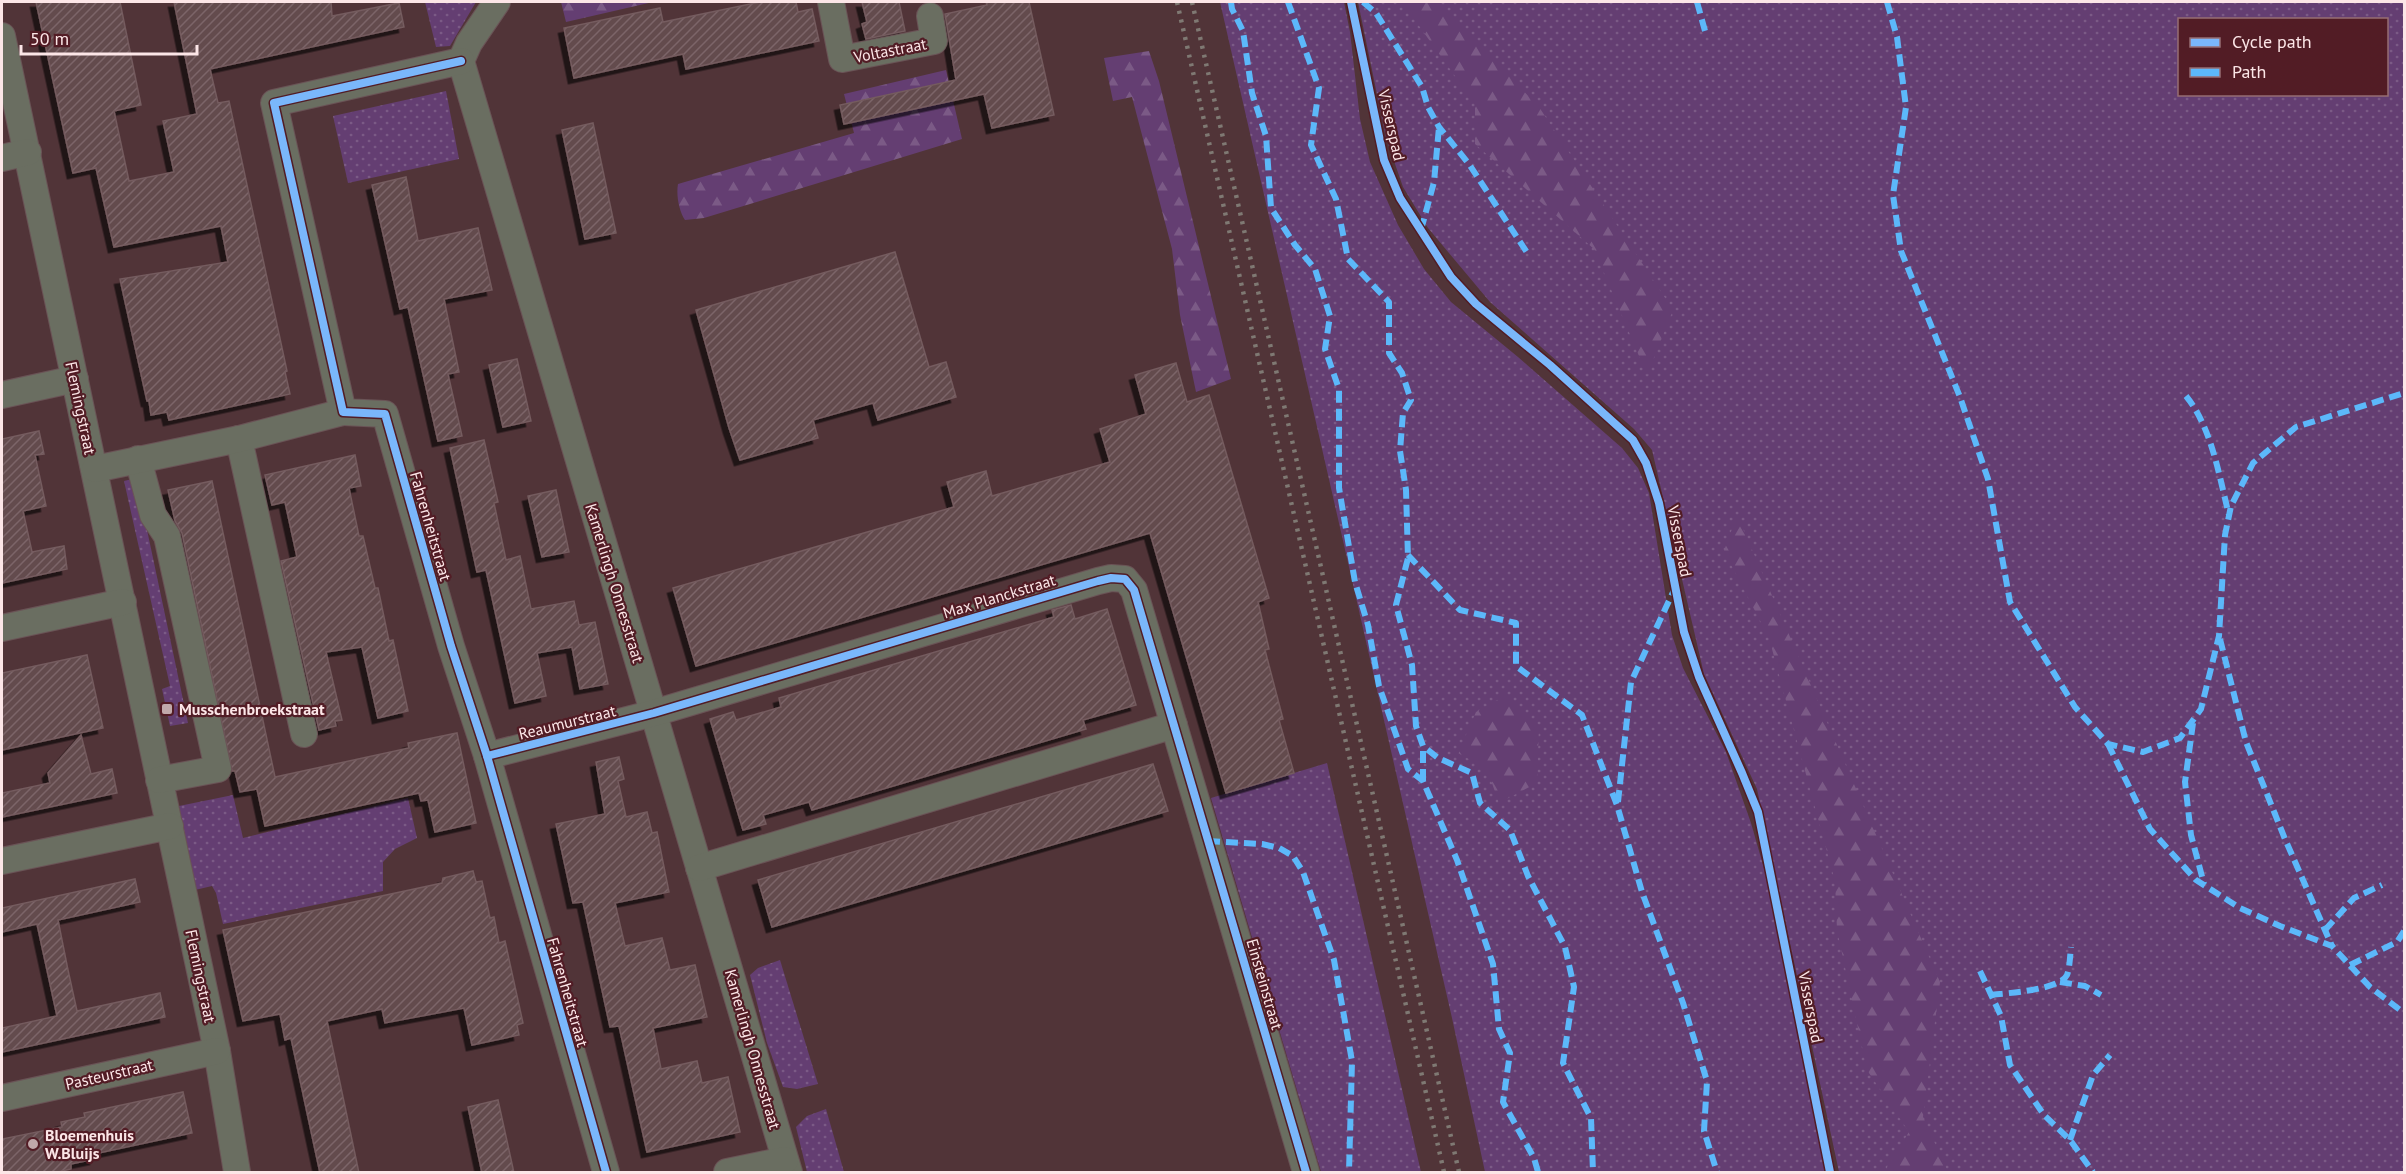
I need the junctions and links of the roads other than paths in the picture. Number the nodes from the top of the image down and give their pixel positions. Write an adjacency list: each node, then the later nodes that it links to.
1 (497, 2): 5 (street)
2 (831, 2): 3 (street, Voltastraat)
3 (930, 16)
4 (2, 36): 6 (street, Flemingstraat)
5 (461, 61): 10 (street); 16 (street, Kamerlingh Onnesstraat)
6 (28, 152): 7 (street); 8 (street, Flemingstraat)
7 (2, 158)
8 (75, 379): 9 (street); 13 (street, Flemingstraat)
9 (2, 395)
10 (343, 412): 11 (street); 19 (street, Fahrenheitstraat)
11 (239, 438): 12 (street); 18 (street)
12 (138, 459): 13 (street); 20 (street)
13 (94, 469): 14 (street, Flemingstraat)
14 (123, 602): 15 (street); 20 (street, Flemingstraat)
15 (2, 628)
16 (654, 713): 17 (street, Max Planckstraat); 19 (street, Reaumurstraat); 24 (street, Kamerlingh Onnesstraat)
17 (1174, 725): 21 (street, Max Planckstraat); 24 (street)
18 (304, 734)
19 (487, 756): 29 (street, Fahrenheitstraat)
20 (159, 780): 22 (street, Flemingstraat)
21 (1197, 803): 31 (street, Einsteinstraat)
22 (170, 826): 23 (street); 25 (street, Flemingstraat)
23 (2, 861)
24 (699, 868): 27 (street, Kamerlingh Onnesstraat)
25 (217, 1051): 26 (street, Pasteurstraat); 28 (street, Flemingstraat)
26 (2, 1098)
27 (787, 1167): 30 (street)
28 (237, 1173)
29 (606, 1173)
30 (727, 1173)
31 (1306, 1173)

